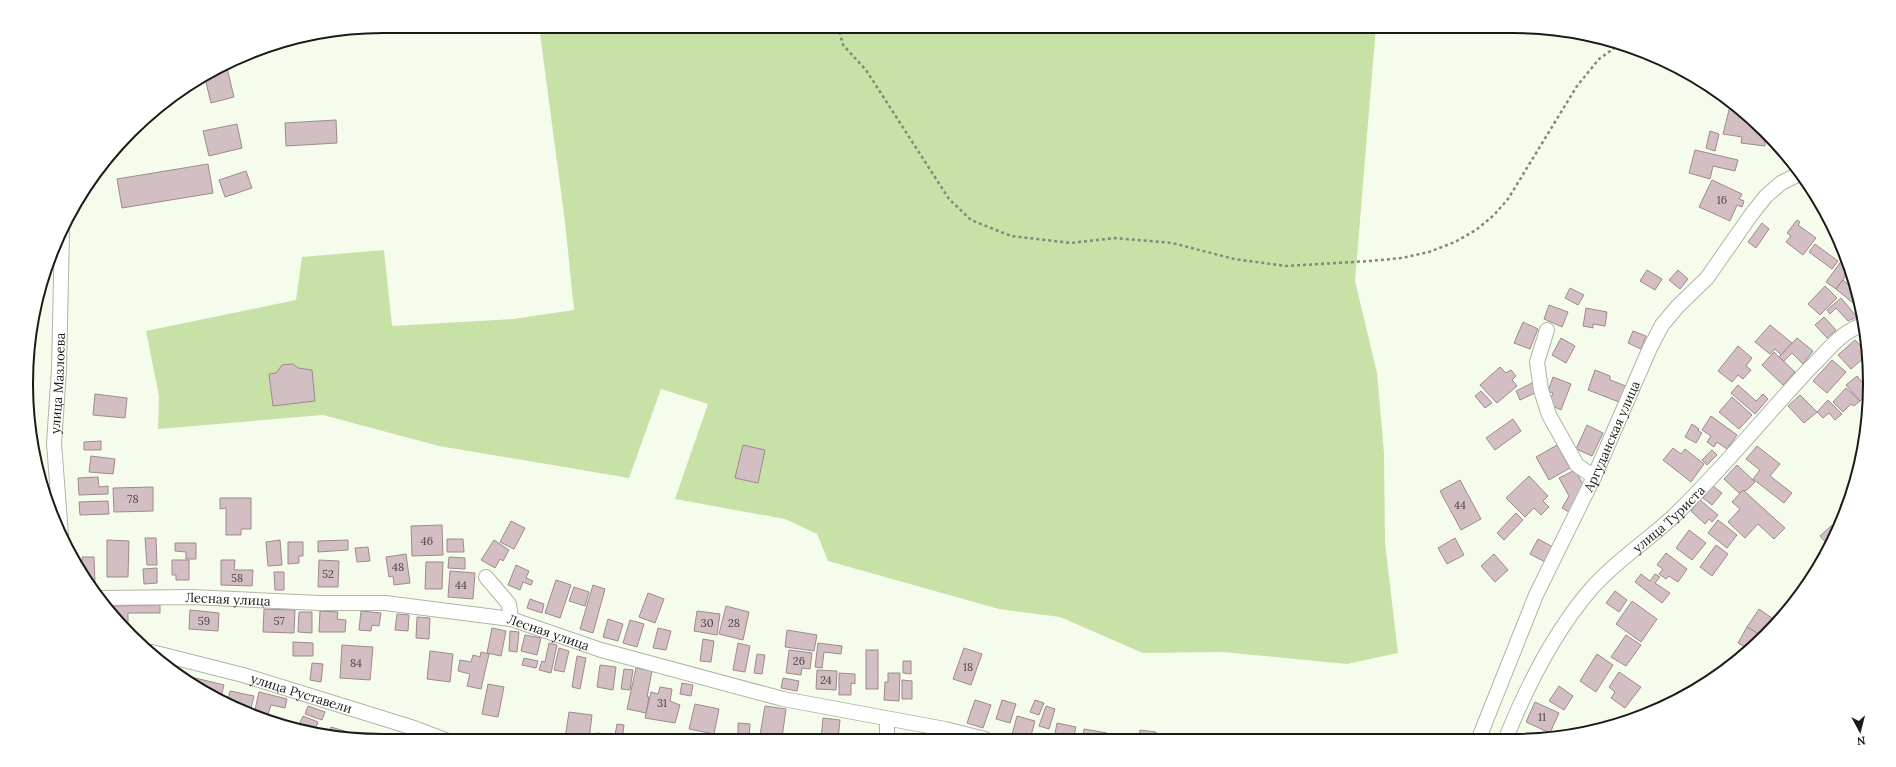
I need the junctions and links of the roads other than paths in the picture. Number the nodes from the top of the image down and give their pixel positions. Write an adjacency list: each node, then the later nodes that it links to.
1 (1795, 176): 5 (street, Аргуданская улица)
2 (62, 245): 6 (street, улица Мазлоева)
3 (1858, 328): 16 (street, улица Туриста)
4 (1547, 330): 5 (street)
5 (1594, 477): 15 (street, Аргуданская улица)
6 (60, 517)
7 (486, 576): 9 (street)
8 (106, 598): 9 (street, Лесная улица)
9 (511, 619): 11 (street, Лесная улица)
10 (161, 654): 12 (street, улица Руставели)
11 (887, 719): 13 (street); 14 (street, Лесная улица)
12 (430, 734)
13 (887, 734)
14 (965, 734)
15 (1481, 734)
16 (1508, 734)

